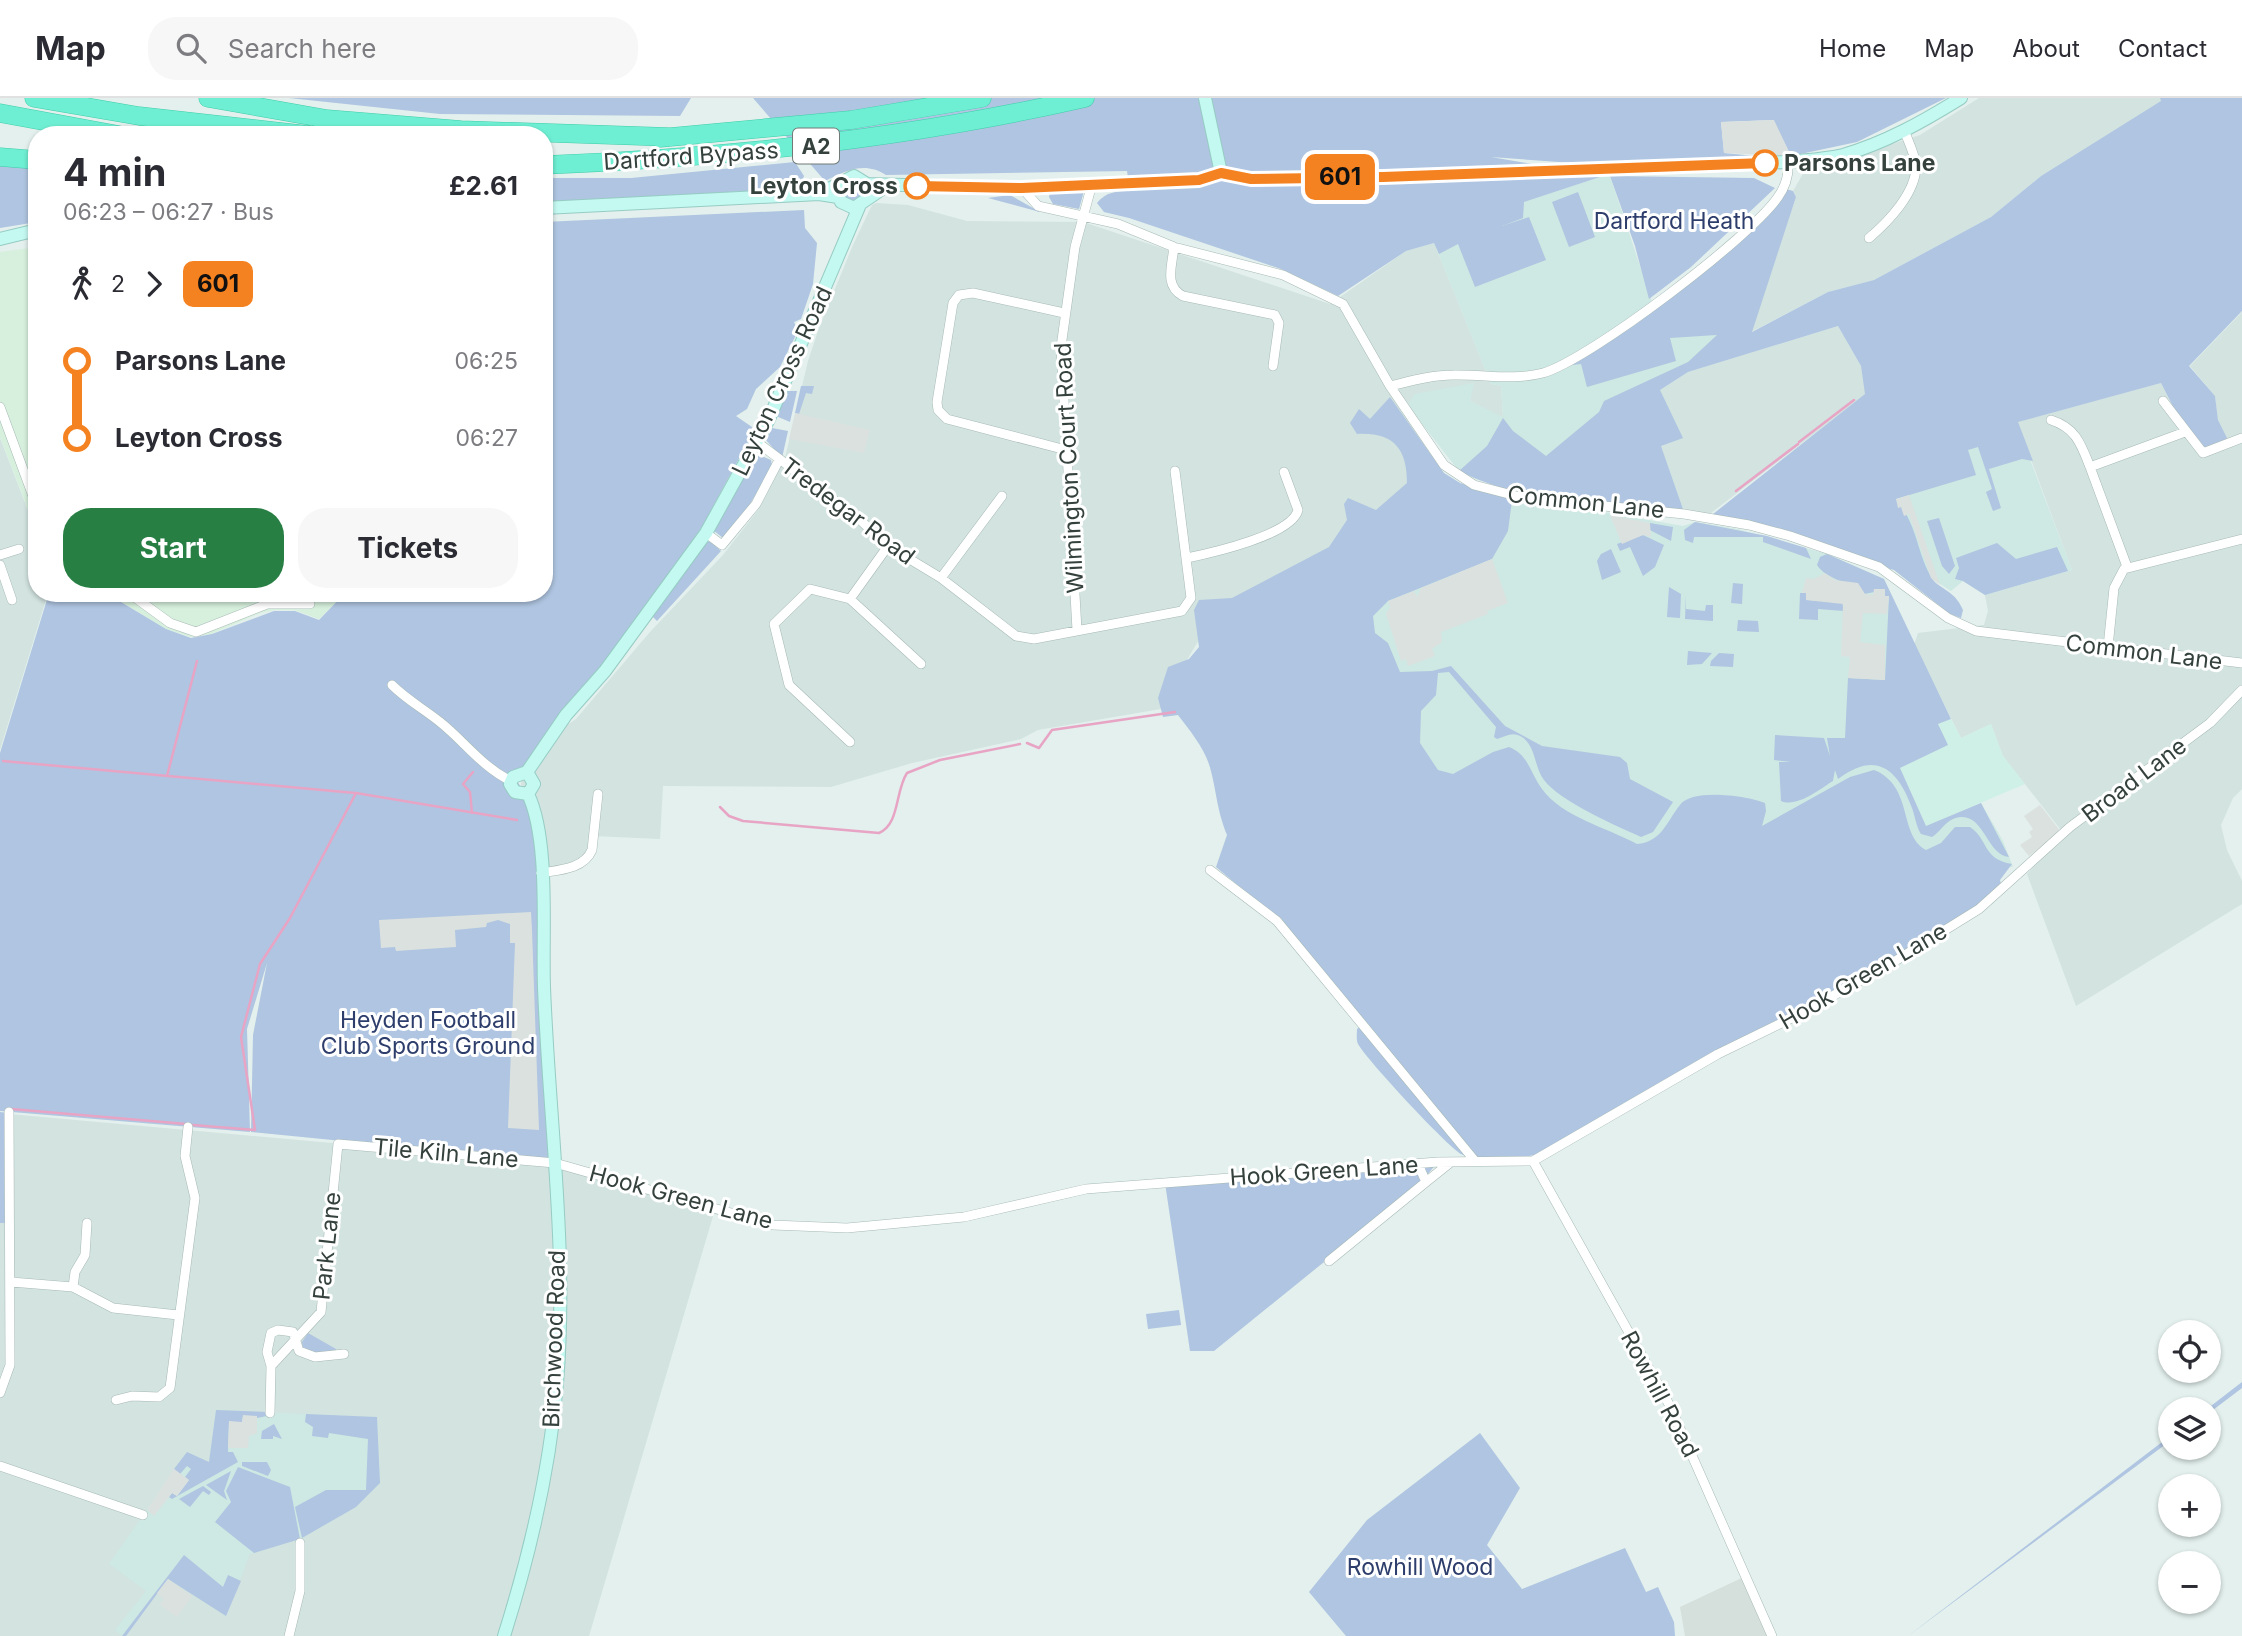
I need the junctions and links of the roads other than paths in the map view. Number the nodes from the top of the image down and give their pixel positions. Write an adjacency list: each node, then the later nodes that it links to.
1 (34, 98): 9 (highway)
2 (208, 98): 10 (highway)
3 (982, 98): 13 (highway, Dartford Bypass / A2)
4 (1085, 98): 18 (highway, Dartford Bypass / A2)
5 (1961, 98): 11 (street)
6 (1205, 99): 19 (street)
7 (0, 113): 8 (highway)
8 (70, 126)
9 (225, 126)
10 (412, 126)
11 (1904, 130): 17 (street); 31 (street)
12 (553, 134): 13 (highway)
13 (671, 138): 14 (highway, Dartford Bypass / A2)
14 (553, 142)
15 (0, 157): 16 (highway)
16 (28, 159)
17 (1788, 162): 19 (street); 36 (street)
18 (553, 165)
19 (1221, 173): 21 (street)
20 (839, 183): 23 (street); 24 (street); 25 (street)
21 (1091, 184): 22 (street); 28 (street, Wilmington Court Road)
22 (1022, 188): 23 (street); 28 (street, Common Lane)
23 (868, 190): 26 (street)
24 (819, 194): 25 (street); 27 (street)
25 (841, 201): 26 (street); 29 (street)
26 (859, 206): 29 (street, Leyton Cross Road)
27 (553, 208)
28 (1083, 217): 33 (street, Common Lane); 34 (street, Wilmington Court Road)
29 (851, 225): 42 (street, Leyton Cross Road)
30 (28, 232): 32 (street)
31 (1869, 238)
32 (0, 239)
33 (1174, 247): 35 (street); 36 (street, Common Lane)
34 (1064, 313): 43 (street, Wilmington Court Road); 43 (street)
35 (1273, 366)
36 (1391, 386): 64 (street, Common Lane)
37 (2163, 401): 40 (street)
38 (0, 407): 48 (street)
39 (2051, 420): 45 (street)
40 (2185, 432): 41 (street); 45 (street)
41 (2242, 438)
42 (757, 442): 44 (street, Tredegar Road); 50 (street, Leyton Cross Road)
43 (1066, 450): 63 (street, Wilmington Court Road)
44 (779, 460): 50 (street, Leyton Cross Road); 52 (street, Tredegar Road)
45 (2090, 467): 57 (street)
46 (1175, 471): 55 (street, Tredegar Road)
47 (1284, 472): 55 (street)
48 (28, 483)
49 (1002, 496): 58 (street)
50 (706, 533): 70 (street, Leyton Cross Road)
51 (2242, 539): 64 (street)
52 (888, 546): 58 (street, Tredegar Road); 59 (street)
53 (19, 549): 54 (street)
54 (0, 555)
55 (1187, 558): 63 (street, Tredegar Road)
56 (0, 565): 60 (street)
57 (2126, 565)
58 (941, 578): 63 (street, Tredegar Road)
59 (850, 599): 65 (street); 69 (street)
60 (12, 600)
61 (142, 602): 62 (street)
62 (310, 604)
63 (1077, 630)
64 (2108, 647): 66 (street, Common Lane)
65 (921, 663)
66 (2242, 663)
67 (392, 685): 71 (street)
68 (2242, 690): 74 (street, Broad Lane)
69 (850, 742)
70 (527, 772): 71 (street, Leyton Cross Road); 72 (street)
71 (511, 781): 72 (street)
72 (528, 794): 76 (street)
73 (598, 794): 76 (street)
74 (2023, 868): 81 (street, Hook Green Lane)
75 (1210, 870): 80 (street)
76 (541, 873): 83 (street)
77 (9, 1112): 87 (street)
78 (188, 1127): 91 (street)
79 (338, 1144): 83 (street, Tile Kiln Lane); 92 (street, Park Lane)
80 (1475, 1161): 81 (street, Hook Green Lane); 82 (street, Hook Green Lane)
81 (1533, 1161): 103 (street, Rowhill Road)
82 (1451, 1162): 84 (street, Hook Green Lane); 85 (street)
83 (555, 1163): 84 (street, Hook Green Lane); 102 (street, Birchwood Road)
84 (1418, 1164): 85 (street)
85 (1426, 1182): 88 (street)
86 (87, 1223): 90 (street)
87 (5, 1256): 89 (street)
88 (1329, 1261)
89 (11, 1282): 90 (street); 95 (street)
90 (73, 1287): 91 (street)
91 (178, 1315): 96 (street)
92 (297, 1340): 93 (street); 94 (street, Park Lane); 94 (street)
93 (344, 1354)
94 (271, 1366): 97 (street)
95 (0, 1393)
96 (116, 1400)
97 (270, 1413)
98 (0, 1466): 99 (street)
99 (143, 1515)
100 (300, 1543): 101 (street)
101 (289, 1636)
102 (504, 1636)
103 (1772, 1636)

